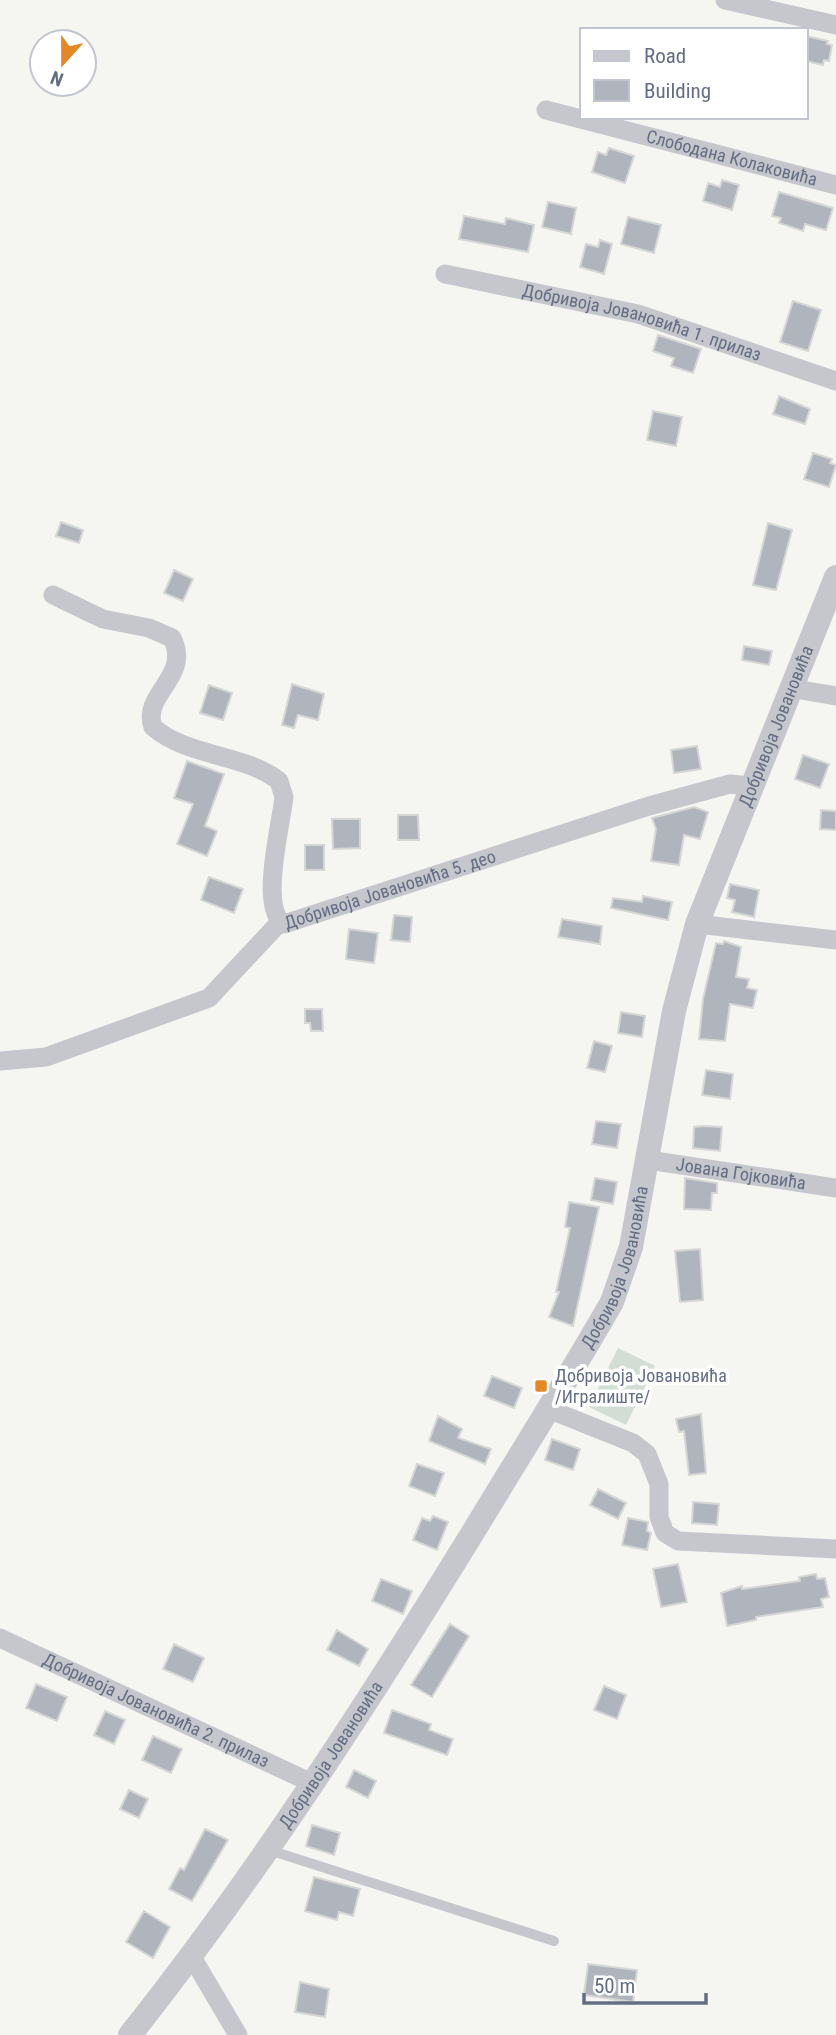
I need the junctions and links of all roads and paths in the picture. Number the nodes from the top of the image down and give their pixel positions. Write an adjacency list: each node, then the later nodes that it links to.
1 (725, 0): 2 (street)
2 (836, 24)
3 (546, 110): 4 (street, Слободана Колаковића)
4 (580, 119)
5 (581, 119): 6 (street, Слободана Колаковића)
6 (836, 185)
7 (445, 274): 8 (street, Добривоја Јовановића 1. прилаз)
8 (836, 381)
9 (836, 577): 11 (street, Добривоја Јовановића)
10 (53, 595): 14 (street, Добривоја Јовановића 5. део)
11 (789, 688): 12 (street); 13 (street, Добривоја Јовановића)
12 (836, 696)
13 (750, 786): 14 (street, Добривоја Јовановића 5. део); 15 (street, Добривоја Јовановића)
14 (280, 922): 17 (street)
15 (697, 924): 16 (street); 18 (street, Добривоја Јовановића)
16 (836, 940)
17 (0, 1061)
18 (648, 1160): 19 (street, Јована Гојковића); 20 (street, Добривоја Јовановића)
19 (836, 1188)
20 (548, 1409): 21 (street); 23 (street, Добривоја Јовановића)
21 (836, 1549)
22 (0, 1638): 23 (street, Добривоја Јовановића 2. прилаз)
23 (312, 1783): 24 (street, Добривоја Јовановића)
24 (269, 1850): 25 (lane); 26 (street, Добривоја Јовановића)
25 (554, 1941)
26 (192, 1957): 27 (street, Добривоја Јовановића); 28 (street)
27 (130, 2035)
28 (238, 2035)

